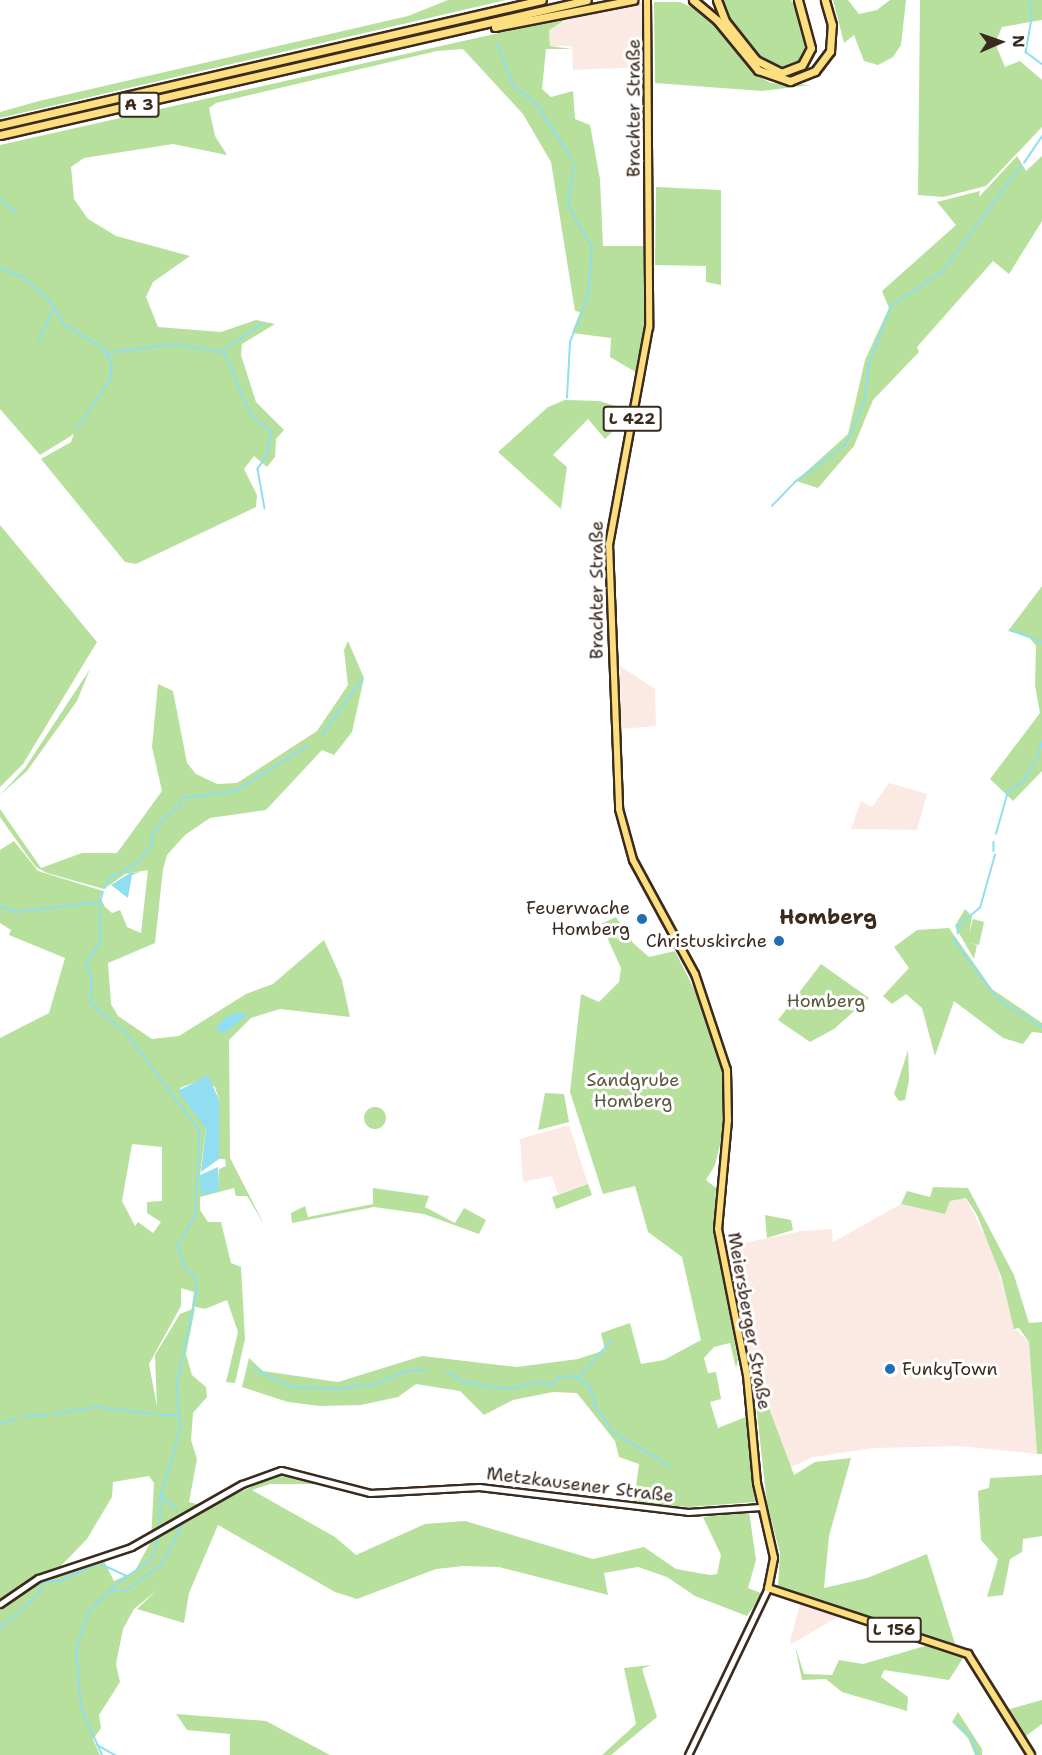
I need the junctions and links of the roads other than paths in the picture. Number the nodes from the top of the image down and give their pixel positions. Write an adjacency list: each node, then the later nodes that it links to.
1 (542, 0): 9 (highway, A 3)
2 (587, 0): 10 (highway, A 3)
3 (633, 0): 10 (highway)
4 (693, 0): 7 (highway)
5 (717, 0): 6 (highway)
6 (798, 0)
7 (825, 0)
8 (647, 1): 13 (main road, Brachter Straße / L 422)
9 (531, 2): 11 (highway, A 3)
10 (454, 32): 12 (highway, A 3)
11 (1, 125)
12 (2, 135)
13 (683, 951): 14 (main road, Meiersberger Straße / L 422)
14 (761, 1507): 15 (main road, Meiersberger Straße / L 422); 16 (main road, Metzkausener Straße)
15 (768, 1588): 17 (main road, Meiersberger Straße / L 422); 18 (main road, L 156)
16 (0, 1604)
17 (688, 1755)
18 (1031, 1755)

